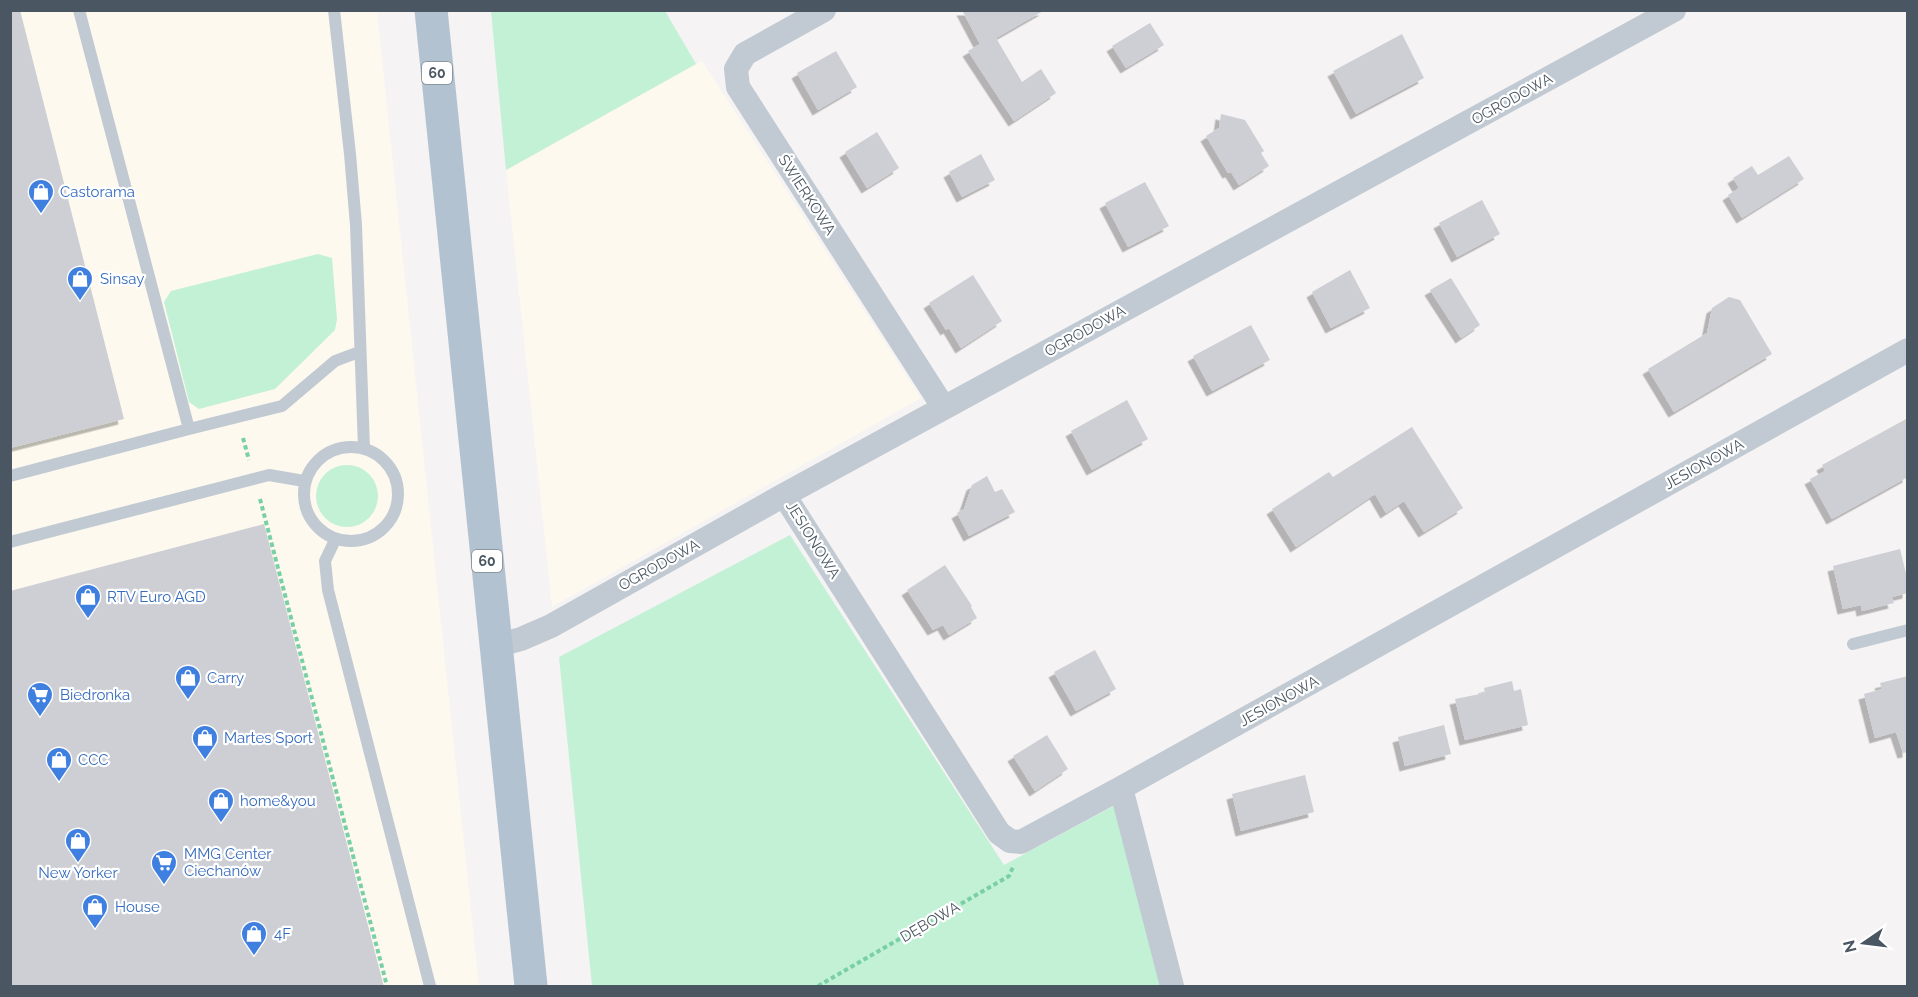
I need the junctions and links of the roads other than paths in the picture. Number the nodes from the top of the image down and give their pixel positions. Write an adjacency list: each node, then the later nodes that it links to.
1 (80, 10): 9 (lane)
2 (334, 10): 7 (lane)
3 (431, 10): 18 (main road, 60)
4 (824, 10): 8 (street, ŚWIERKOWA)
5 (1674, 10): 8 (street, OGRODOWA)
6 (1908, 350): 19 (street, JESIONOWA)
7 (359, 352): 9 (lane); 10 (lane)
8 (944, 408): 13 (street, OGRODOWA)
9 (189, 429): 11 (lane)
10 (364, 448): 12 (lane); 14 (lane)
11 (10, 476)
12 (304, 481): 14 (lane); 15 (lane)
13 (784, 495): 18 (street, OGRODOWA); 19 (street, JESIONOWA)
14 (335, 540): 20 (lane)
15 (10, 542)
16 (1908, 630): 17 (lane)
17 (1852, 644)
18 (495, 646): 21 (main road, 60)
19 (1121, 788): 22 (street)
20 (430, 987)
21 (531, 987)
22 (1172, 987)

